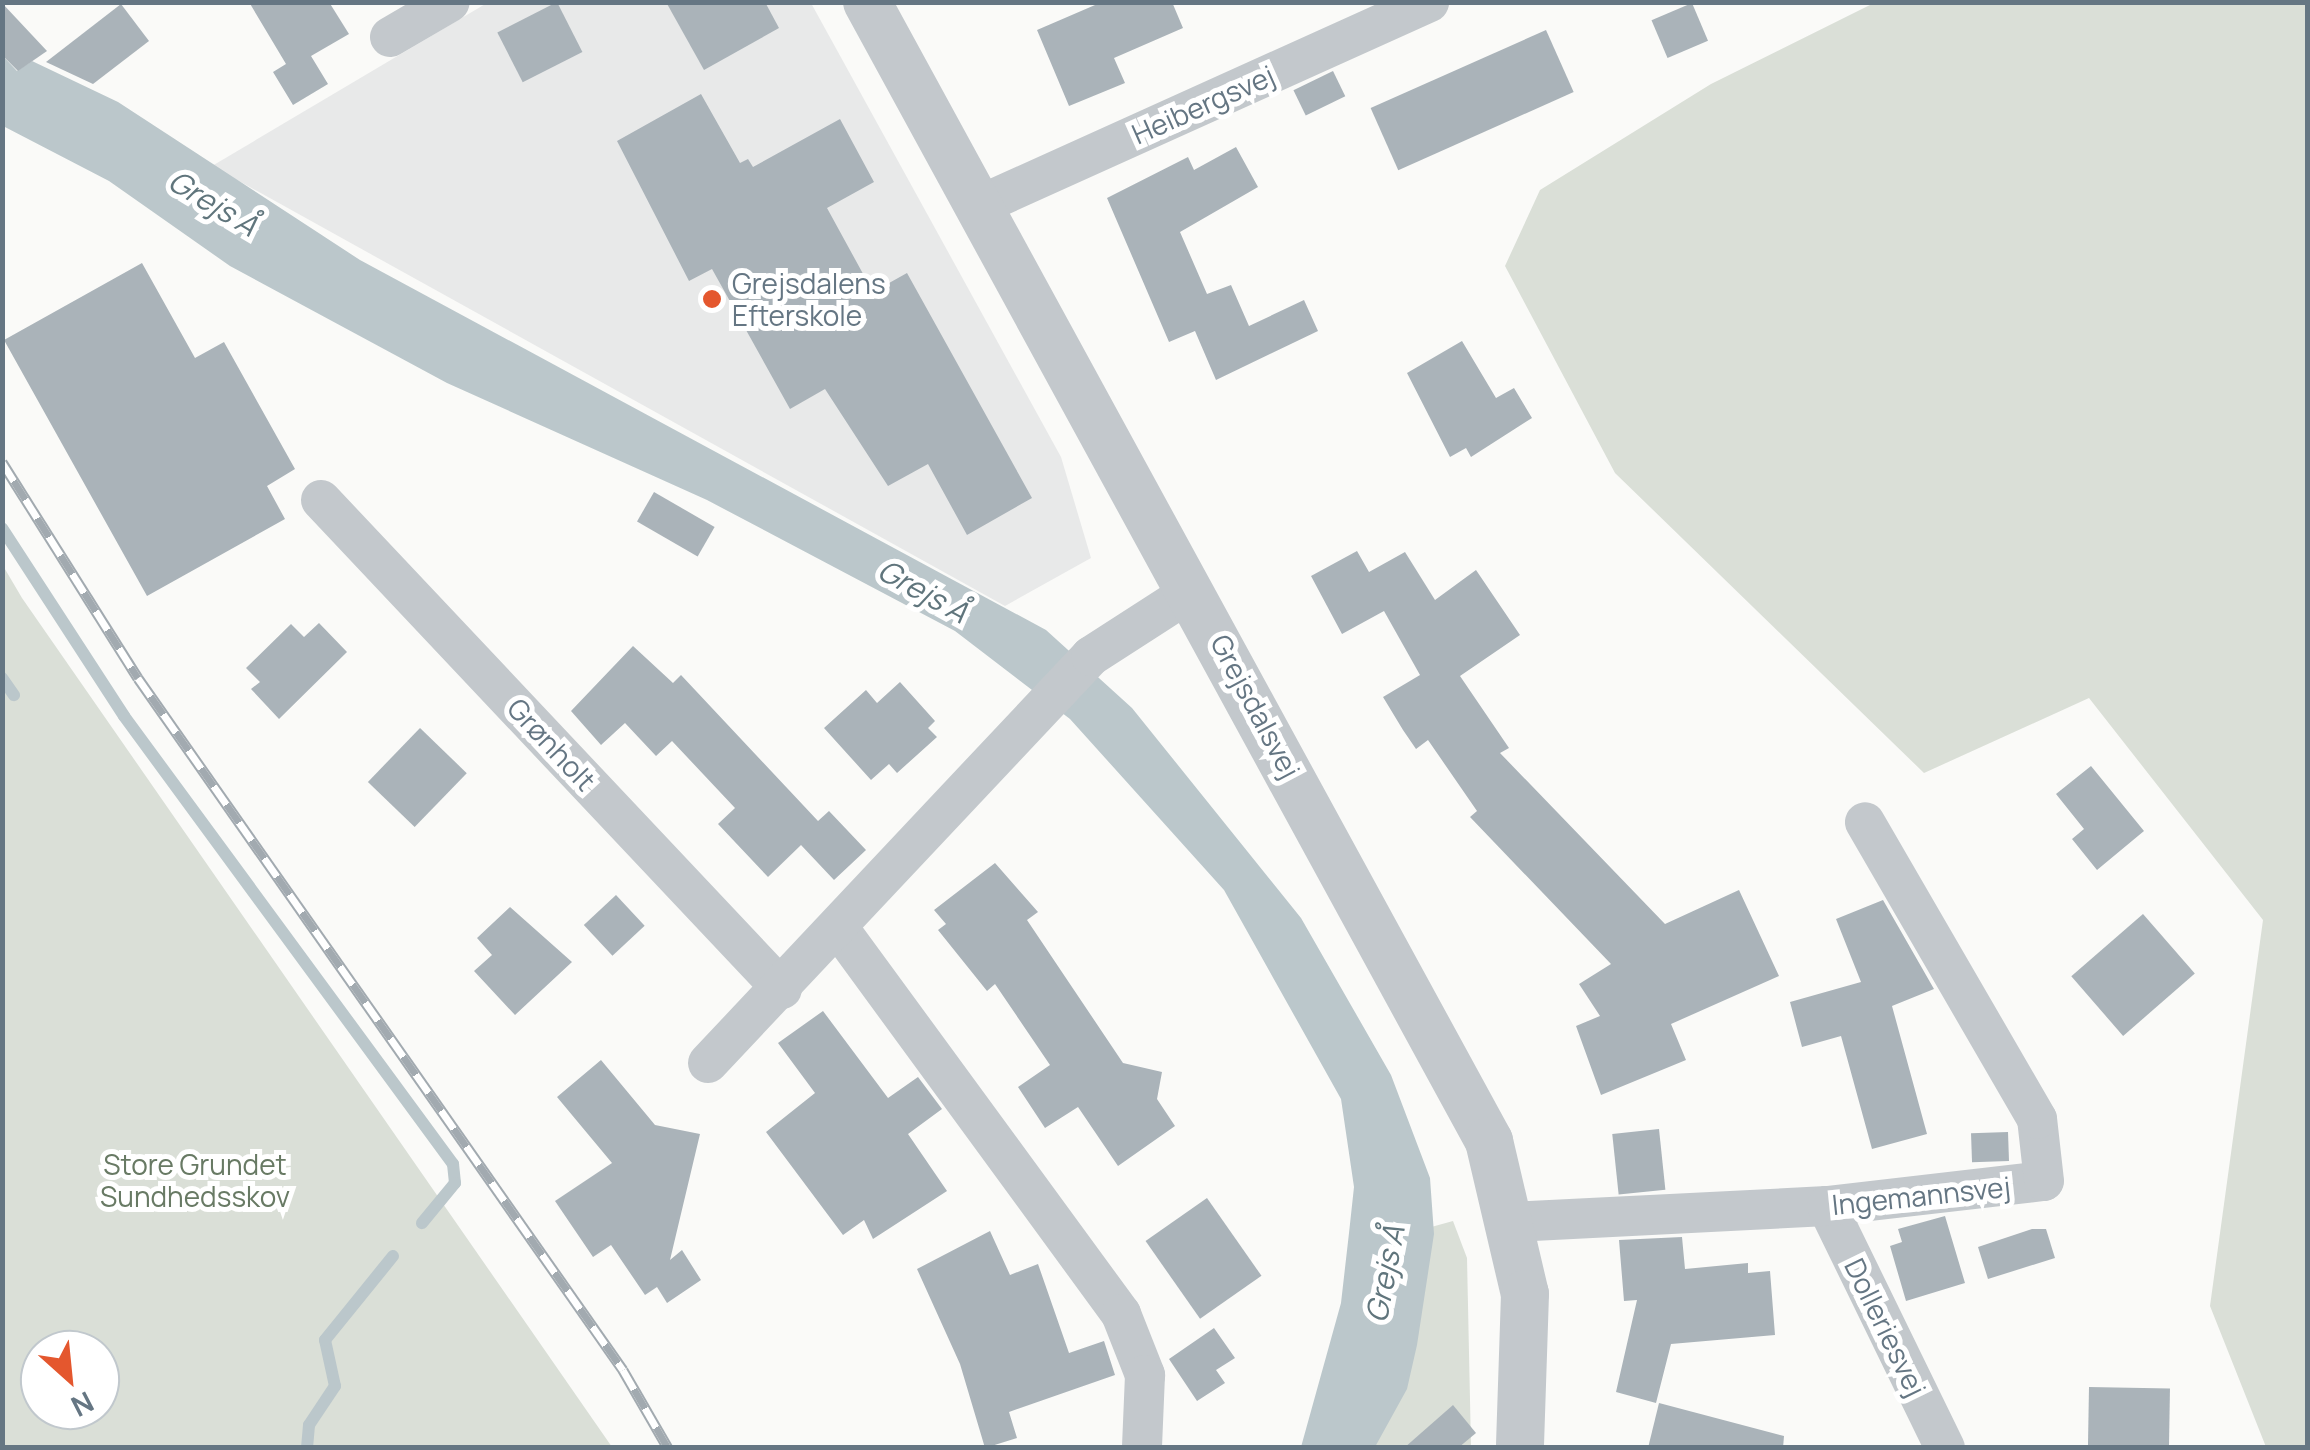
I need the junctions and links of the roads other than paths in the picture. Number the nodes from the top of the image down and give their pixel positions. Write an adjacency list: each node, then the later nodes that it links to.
1 (450, 2): 4 (street)
2 (867, 2): 5 (street, Grejsdalsvej)
3 (1428, 2): 5 (street, Heibergsvej)
4 (390, 36)
5 (978, 206): 7 (street, Grejsdalsvej)
6 (321, 500): 10 (street, Grønholt)
7 (1192, 591): 9 (street); 13 (street, Grejsdalsvej)
8 (1865, 822): 12 (street, Ingemannsvej)
9 (840, 930): 10 (street); 14 (street)
10 (782, 989): 11 (street)
11 (708, 1064)
12 (1828, 1206): 13 (street, Ingemannsvej); 16 (street, Dolleriesvej)
13 (1512, 1222): 15 (street, Grejsdalsvej)
14 (1142, 1448)
15 (1520, 1448)
16 (1945, 1448)

